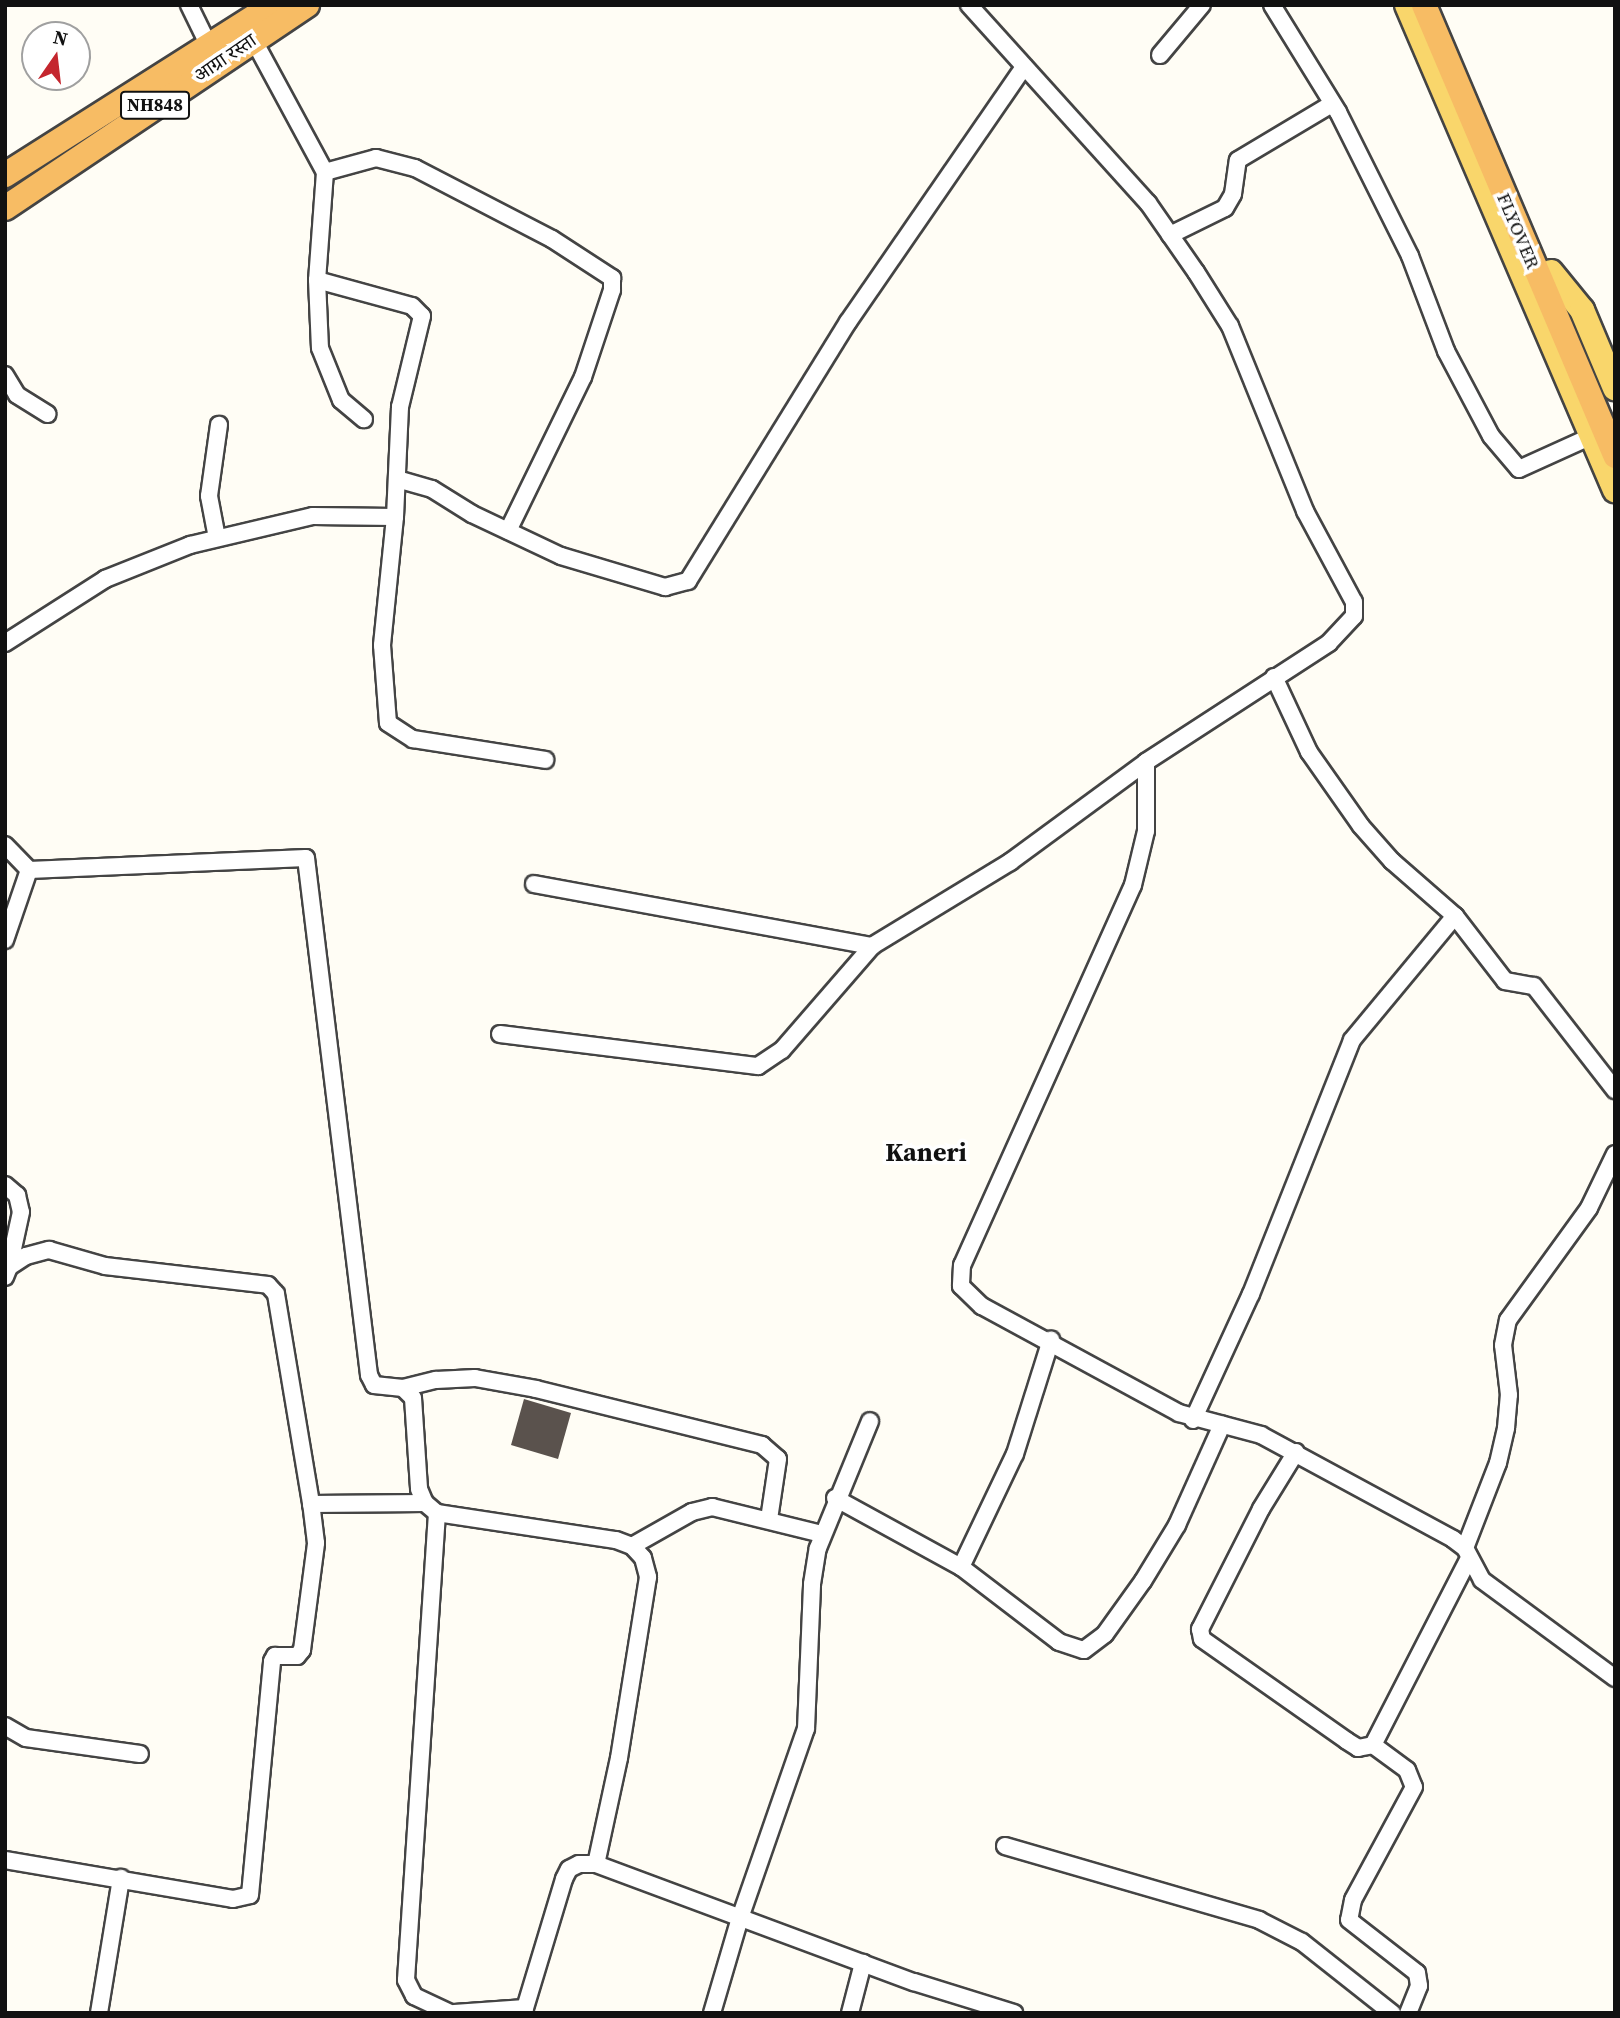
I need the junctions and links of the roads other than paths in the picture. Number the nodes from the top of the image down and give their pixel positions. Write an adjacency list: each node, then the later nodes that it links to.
1 (189, 5): 11 (street)
2 (273, 5): 11 (highway, NH848)
3 (307, 5): 10 (highway, आग्रा रस्ता / NH848)
4 (969, 5): 13 (street)
5 (1202, 5): 12 (street)
6 (1272, 5): 14 (street)
7 (1407, 5): 27 (main road)
8 (1424, 5): 28 (highway, FLYOVER)
9 (1438, 5): 19 (highway, FLYOVER)
10 (253, 38): 15 (street); 17 (highway, आग्रा रस्ता / NH848)
11 (209, 46): 16 (highway, NH848)
12 (1160, 55)
13 (1024, 67): 18 (street); 32 (street)
14 (1332, 104): 18 (street); 27 (street)
15 (325, 172): 20 (street); 32 (street)
16 (5, 175)
17 (5, 208)
18 (1170, 235): 35 (street)
19 (1551, 272): 22 (main road); 25 (highway, FLYOVER)
20 (317, 280): 24 (street); 29 (street)
21 (5, 375): 23 (street)
22 (1615, 388)
23 (47, 414)
24 (364, 419)
25 (1615, 424)
26 (219, 425): 33 (street)
27 (1592, 436): 30 (main road)
28 (1615, 456)
29 (397, 479): 31 (street); 32 (street)
30 (1615, 490)
31 (395, 517): 33 (street); 36 (street)
32 (508, 531)
33 (217, 538): 34 (street)
34 (5, 643)
35 (1274, 677): 37 (street); 41 (street)
36 (545, 760)
37 (1146, 762): 43 (street); 49 (street)
38 (5, 845): 39 (street)
39 (29, 870): 42 (street); 50 (street)
40 (534, 884): 43 (street)
41 (1455, 916): 45 (street); 51 (street)
42 (5, 940)
43 (873, 946): 44 (street)
44 (500, 1034)
45 (1615, 1090)
46 (1615, 1154): 61 (street)
47 (5, 1185): 48 (street)
48 (7, 1272): 56 (street)
49 (1051, 1340): 51 (street); 62 (street)
50 (403, 1388): 57 (street); 58 (street)
51 (1193, 1420): 53 (street)
52 (870, 1421): 55 (street)
53 (1223, 1424): 54 (street); 62 (street)
54 (1296, 1452): 61 (street); 65 (street)
55 (835, 1498): 59 (street); 62 (street)
56 (311, 1504): 57 (street); 70 (street)
57 (431, 1508): 60 (street); 76 (street)
58 (769, 1519): 59 (street); 60 (street)
59 (822, 1534): 71 (street)
60 (632, 1546): 69 (street)
61 (1467, 1553): 63 (street); 65 (street)
62 (961, 1567)
63 (1615, 1678)
64 (5, 1726): 66 (street)
65 (1373, 1745): 80 (street)
66 (140, 1754)
67 (1005, 1846): 79 (street)
68 (5, 1860): 70 (street)
69 (596, 1864): 71 (street); 73 (street)
70 (121, 1878): 75 (street)
71 (740, 1917): 72 (street); 77 (street)
72 (863, 1963): 74 (street); 78 (street)
73 (527, 2010): 76 (street)
74 (1004, 2011)
75 (99, 2013)
76 (452, 2013)
77 (712, 2013)
78 (850, 2013)
79 (1392, 2013)
80 (1408, 2013)

